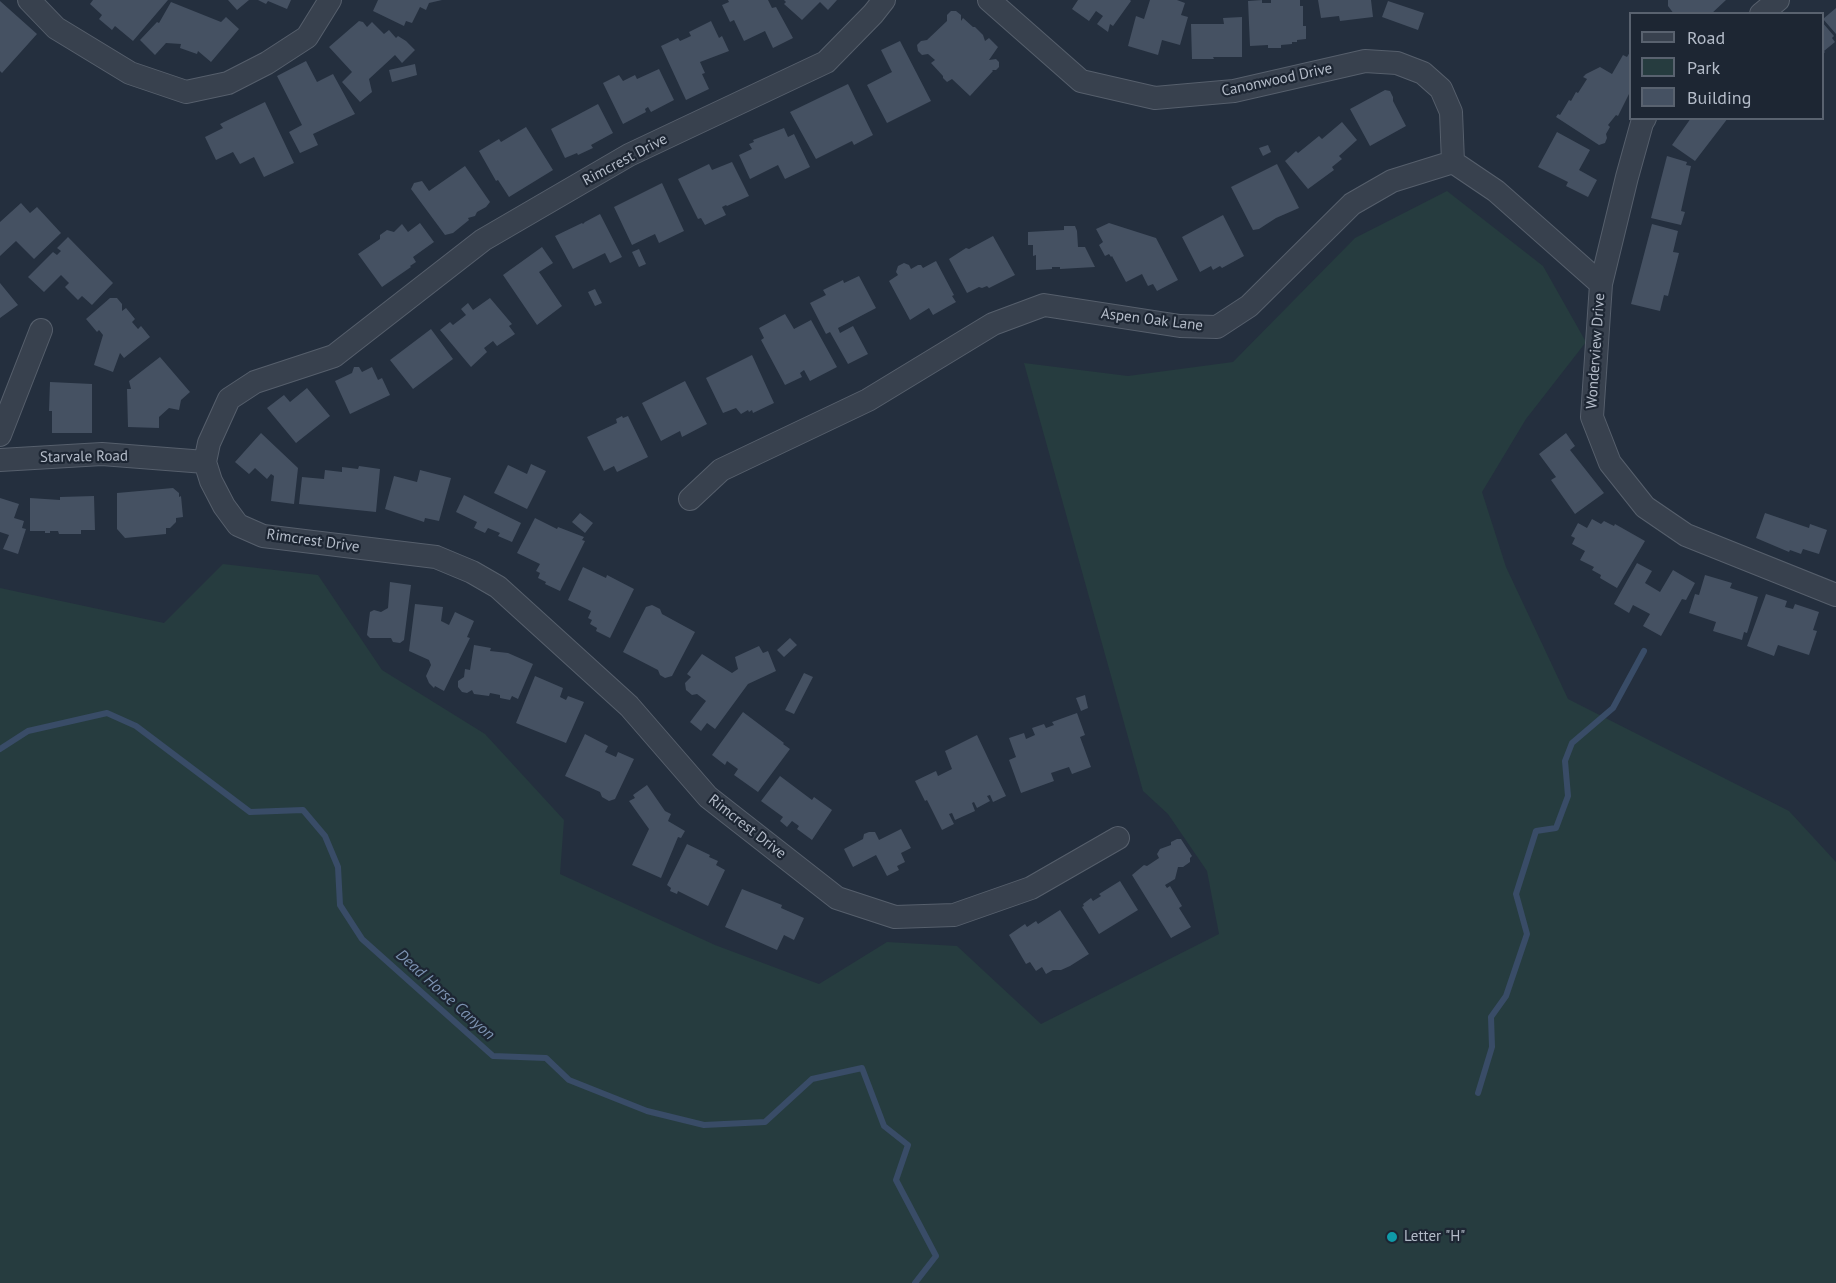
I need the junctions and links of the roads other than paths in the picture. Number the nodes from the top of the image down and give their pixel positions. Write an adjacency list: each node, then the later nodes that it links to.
1 (29, 0): 2 (street)
2 (330, 0)
3 (884, 0): 13 (street, Rimcrest Drive)
4 (989, 0): 8 (street, Canonwood Drive)
5 (1778, 0): 6 (street)
6 (1763, 12)
7 (1644, 120): 9 (street, Wonderview Drive)
8 (1453, 162): 9 (street); 14 (street, Aspen Oak Lane)
9 (1601, 284): 15 (street, Wonderview Drive)
10 (40, 330): 11 (street)
11 (0, 435)
12 (0, 460): 13 (street, Starvale Road)
13 (205, 462): 16 (street, Rimcrest Drive)
14 (690, 499)
15 (1836, 595)
16 (1118, 838)

